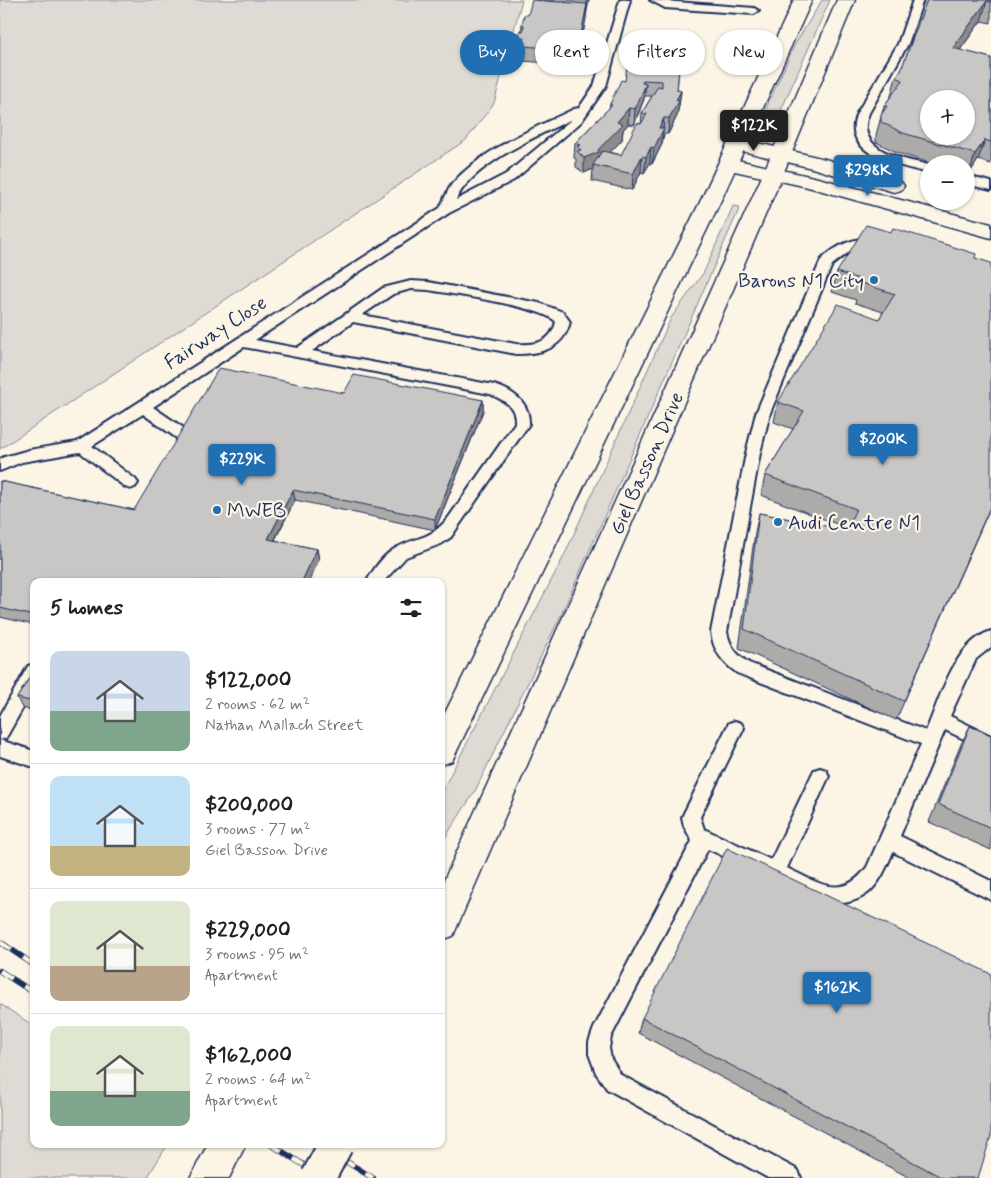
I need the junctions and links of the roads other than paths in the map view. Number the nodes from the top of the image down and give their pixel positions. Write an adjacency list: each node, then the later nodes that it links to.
1 (625, 0): 7 (lane, Fairway Close)
2 (655, 0): 6 (lane)
3 (803, 0): 10 (main road)
4 (846, 0): 11 (main road, Giel Basson Drive)
5 (918, 0): 12 (lane)
6 (754, 11)
7 (587, 107): 8 (lane); 9 (lane, Fairway Close)
8 (514, 145): 9 (lane); 16 (lane)
9 (539, 154): 16 (lane, Fairway Close)
10 (732, 154): 11 (main road); 36 (main road)
11 (777, 164): 15 (main road); 19 (main road); 45 (main road, Giel Basson Drive)
12 (920, 167)
13 (975, 181): 14 (lane)
14 (989, 182)
15 (920, 194)
16 (445, 210): 22 (lane, Fairway Close)
17 (970, 210): 18 (main road)
18 (991, 217)
19 (991, 231)
20 (894, 243): 35 (lane)
21 (349, 317): 21 (lane); 23 (lane)
22 (242, 342): 23 (lane); 24 (lane, Fairway Close)
23 (298, 353): 29 (lane)
24 (142, 406): 25 (lane); 26 (lane, Fairway Close)
25 (183, 435)
26 (82, 446): 27 (lane, Fairway Close); 28 (lane)
27 (0, 466)
28 (130, 483)
29 (377, 578)
30 (991, 638): 32 (lane)
31 (30, 678): 34 (lane)
32 (941, 720): 35 (lane); 37 (lane)
33 (735, 728): 41 (lane)
34 (0, 733)
35 (932, 741): 42 (lane)
36 (445, 744)
37 (991, 744)
38 (0, 748): 39 (lane)
39 (30, 758)
40 (820, 776): 43 (lane)
41 (704, 837): 43 (lane); 50 (lane)
42 (889, 840): 43 (lane); 44 (lane)
43 (776, 870)
44 (991, 891)
45 (445, 916)
46 (226, 1148): 48 (main road)
47 (334, 1148): 49 (main road, bridge)
48 (209, 1178)
49 (318, 1178)
50 (790, 1178)

